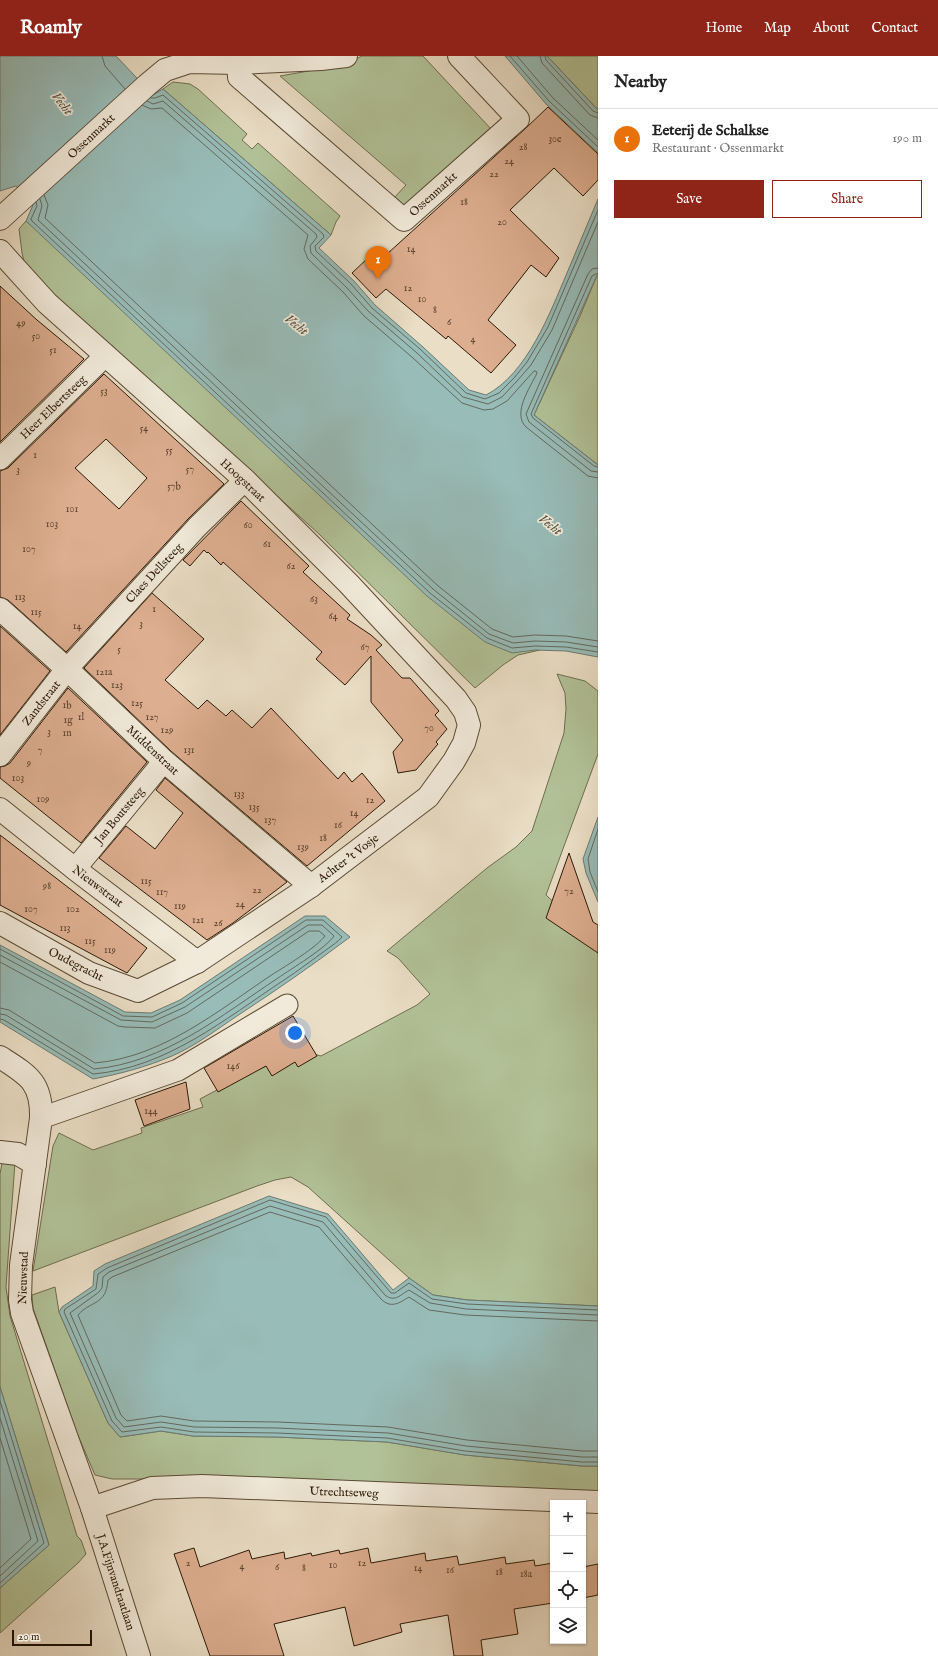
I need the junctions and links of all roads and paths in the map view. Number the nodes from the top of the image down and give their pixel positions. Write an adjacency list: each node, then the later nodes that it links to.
1 (346, 56): 4 (street, Ossenmarkt)
2 (459, 56): 4 (street, Ossenmarkt)
3 (188, 59): 4 (street, Ossenmarkt); 5 (street, Ossenmarkt)
4 (238, 63)
5 (0, 219)
6 (0, 251): 7 (street, Hoogstraat)
7 (106, 355): 8 (street, Heer Elbertsteeg); 9 (street, Hoogstraat)
8 (0, 459)
9 (245, 480): 11 (street, Claes Dellsteeg); 12 (street, Hoogstraat)
10 (0, 610): 11 (street, Middenstraat)
11 (67, 669): 13 (street, Zandstraat); 14 (street, Middenstraat)
12 (469, 725): 17 (street, Achter 't Vosje)
13 (0, 756)
14 (164, 761): 16 (street, Jan Boutsteeg); 17 (street, Middenstraat)
15 (0, 810): 16 (street, Nieuwstraat)
16 (75, 869): 19 (street, Nieuwstraat)
17 (311, 886): 19 (street, Achter 't Vosje)
18 (0, 923): 19 (street, Oudegracht)
19 (197, 962)
20 (287, 1005): 22 (street)
21 (0, 1057): 22 (street, Nieuwstad)
22 (41, 1118): 24 (street, Nieuwstad)
23 (0, 1152): 24 (street)
24 (35, 1164): 26 (street, Nieuwstad)
25 (598, 1502): 26 (street, Utrechtseweg)
26 (92, 1508): 27 (street, J.A.Fijnvandraatlaan)
27 (139, 1656)

